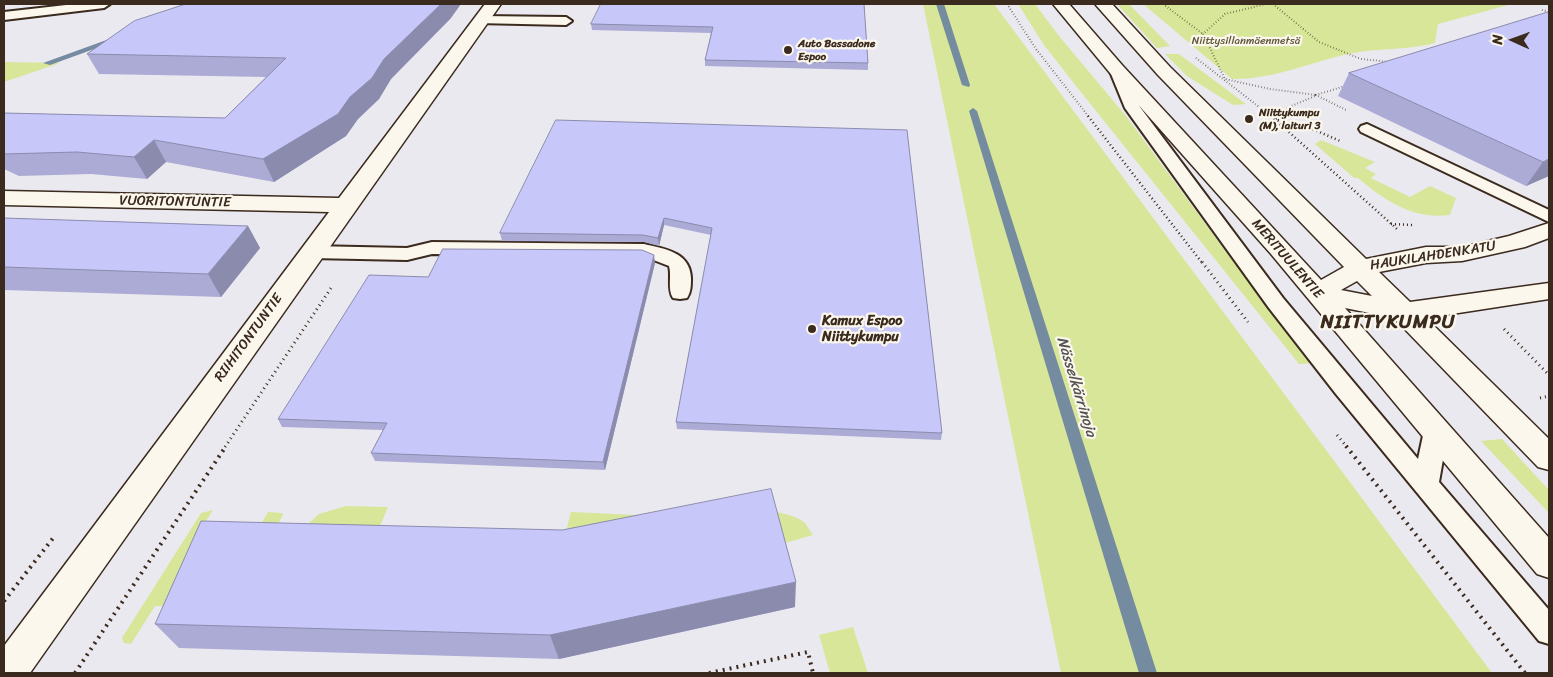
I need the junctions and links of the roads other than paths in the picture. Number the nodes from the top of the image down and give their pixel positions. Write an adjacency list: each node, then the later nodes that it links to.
1 (104, 4): 5 (lane)
2 (1061, 4): 7 (main road, MERITUULENTIE)
3 (1103, 4): 14 (main road)
4 (487, 12): 6 (lane); 10 (main road, RIIHITONTUNTIE)
5 (4, 16)
6 (566, 21)
7 (1116, 69): 17 (main road, MERITUULENTIE); 21 (lane)
8 (1367, 128): 11 (lane)
9 (4, 198): 10 (main road, VUORITONTUNTIE)
10 (346, 205): 13 (main road, RIIHITONTUNTIE)
11 (1549, 217)
12 (1549, 230): 14 (main road, HAUKILAHDENKATU)
13 (311, 252): 16 (lane); 24 (main road, RIIHITONTUNTIE)
14 (1360, 268): 17 (main road, HAUKILAHDENKATU); 18 (main road)
15 (1549, 291): 18 (main road)
16 (680, 293)
17 (1317, 293): 18 (main road); 19 (main road, MERITUULENTIE)
18 (1405, 312): 20 (main road)
19 (1436, 431): 21 (lane); 22 (main road, MERITUULENTIE)
20 (1549, 458)
21 (1426, 483): 23 (lane)
22 (1549, 563)
23 (1549, 631)
24 (7, 673)

